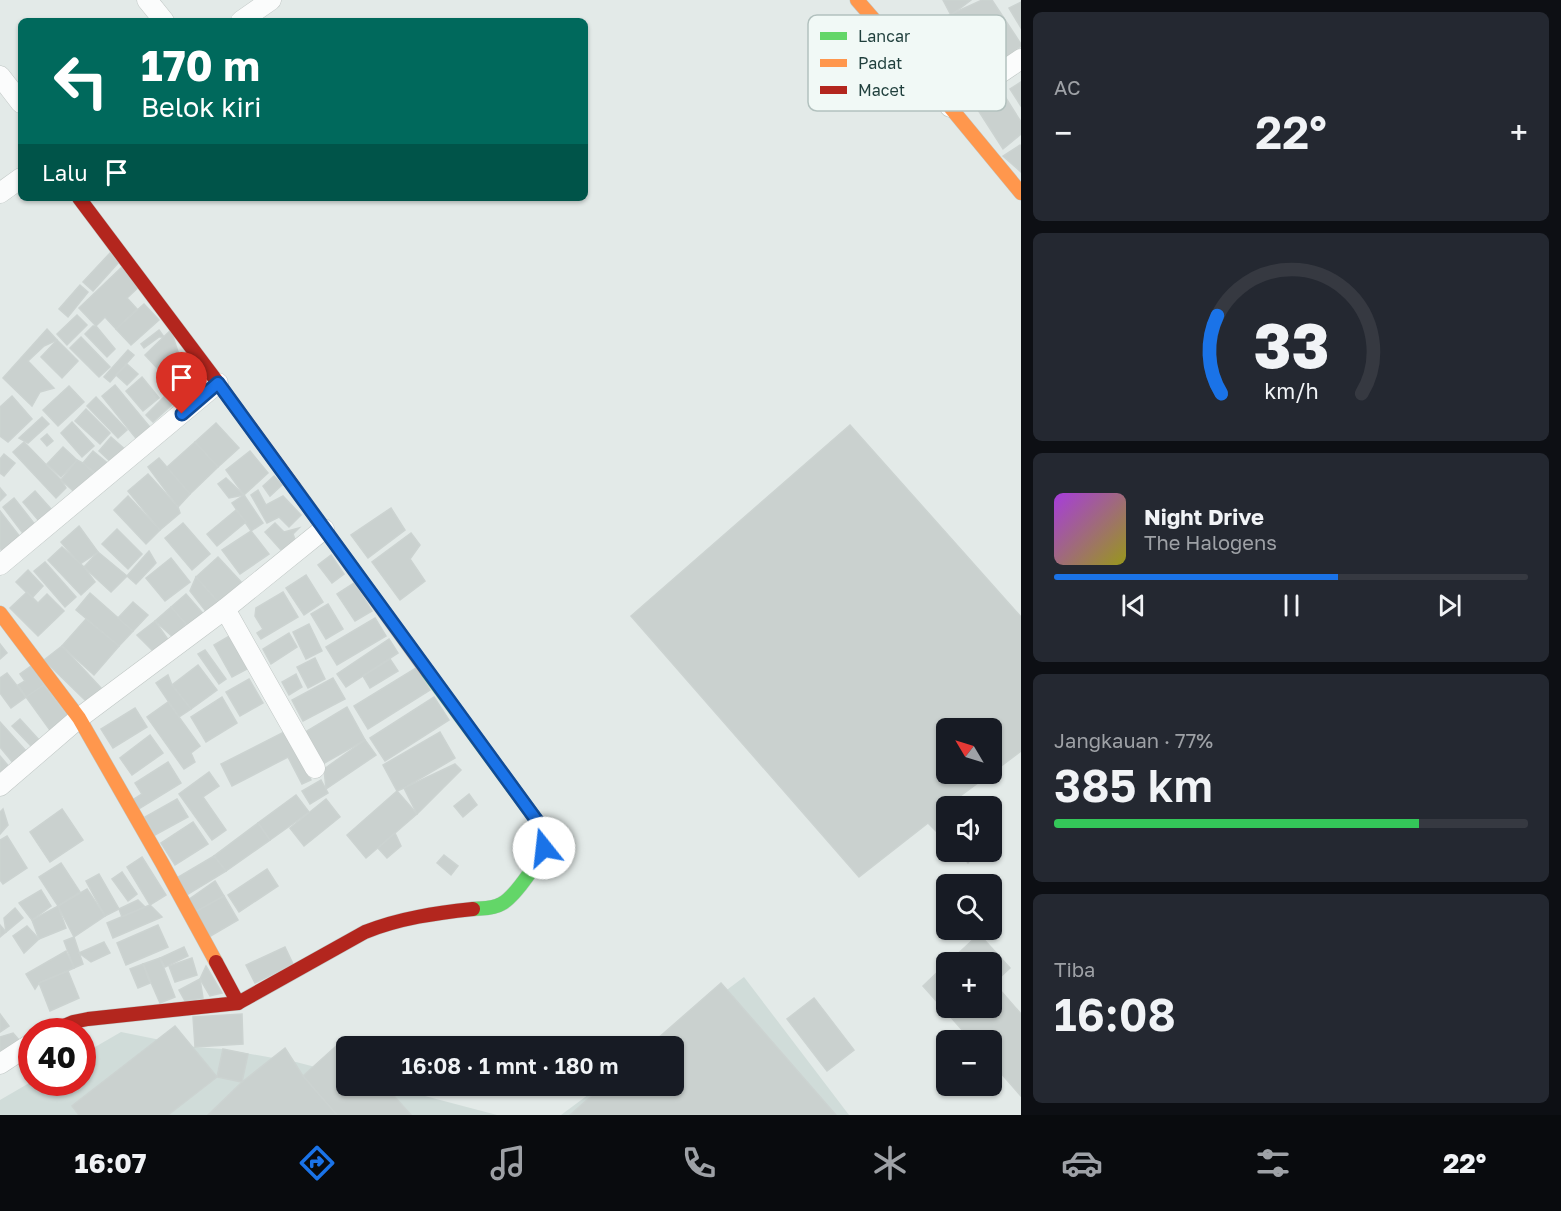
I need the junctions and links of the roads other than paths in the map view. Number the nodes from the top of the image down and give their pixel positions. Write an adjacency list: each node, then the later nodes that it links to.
1 (147, 0): 5 (street)
2 (263, 2): 6 (street)
3 (864, 2): 4 (street)
4 (875, 15)
5 (162, 18)
6 (244, 18)
7 (1021, 59): 8 (street)
8 (1006, 69)
9 (0, 76): 10 (street)
10 (18, 99)
11 (953, 111): 14 (street)
12 (18, 180): 13 (street)
13 (0, 193)
14 (1021, 193)
15 (81, 201): 16 (street)
16 (218, 383): 17 (street); 18 (street)
17 (324, 529): 19 (street); 24 (street)
18 (0, 565)
19 (225, 609): 21 (street); 22 (street)
20 (0, 613): 21 (street)
21 (79, 718): 23 (street); 24 (street)
22 (315, 768)
23 (0, 786)
24 (238, 1003): 25 (street)
25 (88, 1018)
26 (18, 1052): 27 (street)
27 (0, 1064)

